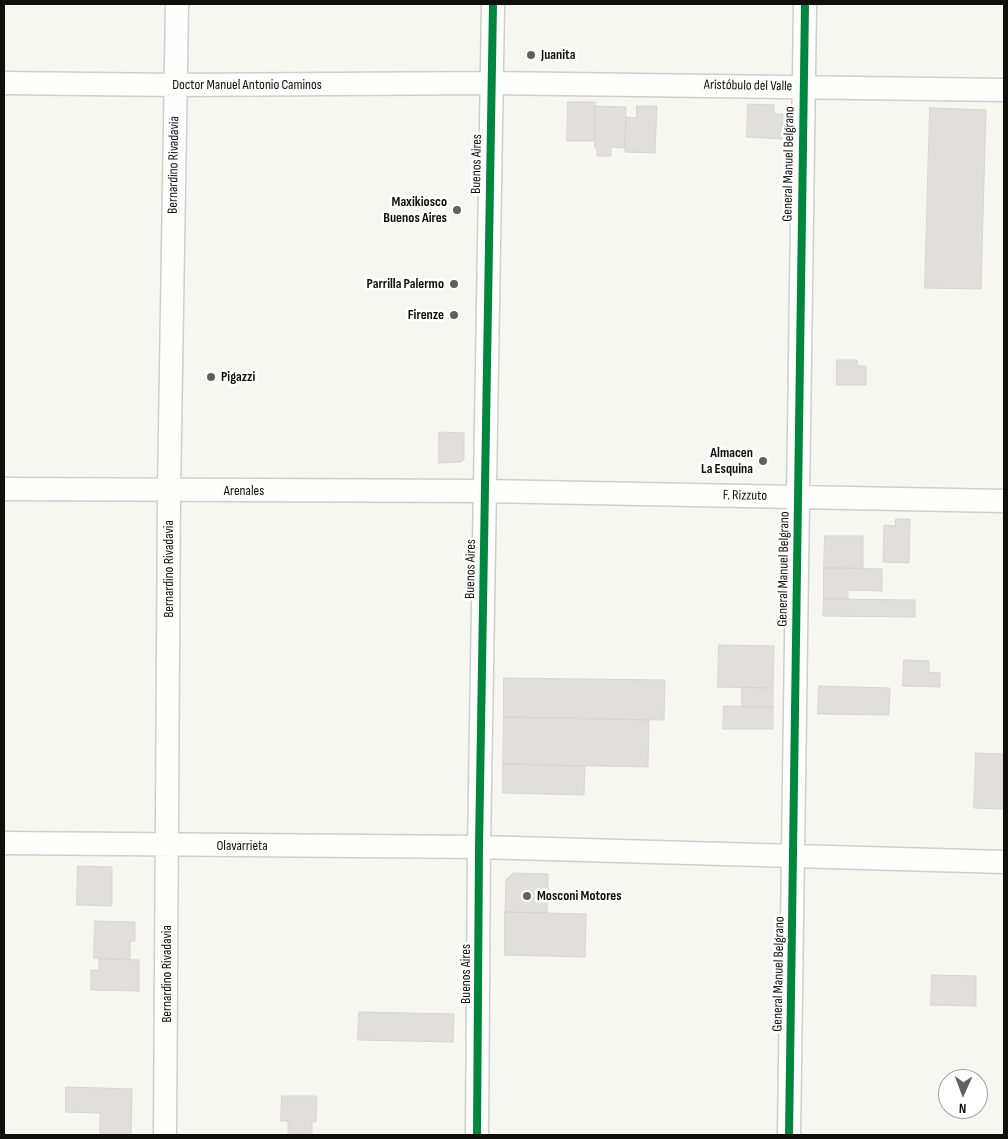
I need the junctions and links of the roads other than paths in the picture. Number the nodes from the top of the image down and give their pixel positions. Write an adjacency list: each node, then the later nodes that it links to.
1 (177, 4): 6 (street, Bernardino Rivadavia)
2 (493, 4): 5 (street, Buenos Aires)
3 (805, 4): 7 (street, General Manuel Belgrano)
4 (4, 83): 6 (street, Doctor Manuel Antonio Caminos)
5 (491, 83): 6 (street, Doctor Manuel Antonio Caminos); 7 (street, Aristóbulo del Valle); 11 (street, Buenos Aires)
6 (176, 85): 10 (street, Bernardino Rivadavia)
7 (803, 86): 8 (street, Aristóbulo del Valle); 12 (street, General Manuel Belgrano)
8 (1004, 90)
9 (4, 489): 10 (street, Arenales)
10 (169, 491): 11 (street, Arenales); 15 (street, Bernardino Rivadavia)
11 (485, 491): 12 (street, F. Rizzuto); 16 (street, Buenos Aires)
12 (797, 497): 13 (street, F. Rizzuto); 17 (street, General Manuel Belgrano)
13 (1004, 501)
14 (4, 843): 15 (street, Olavarrieta)
15 (168, 846): 16 (street, Olavarrieta); 19 (street, Bernardino Rivadavia)
16 (479, 847): 17 (street, Olavarrieta); 20 (street, Buenos Aires)
17 (793, 857): 18 (street, Olavarrieta); 21 (street, General Manuel Belgrano)
18 (1004, 862)
19 (165, 1135)
20 (477, 1135)
21 (789, 1135)

